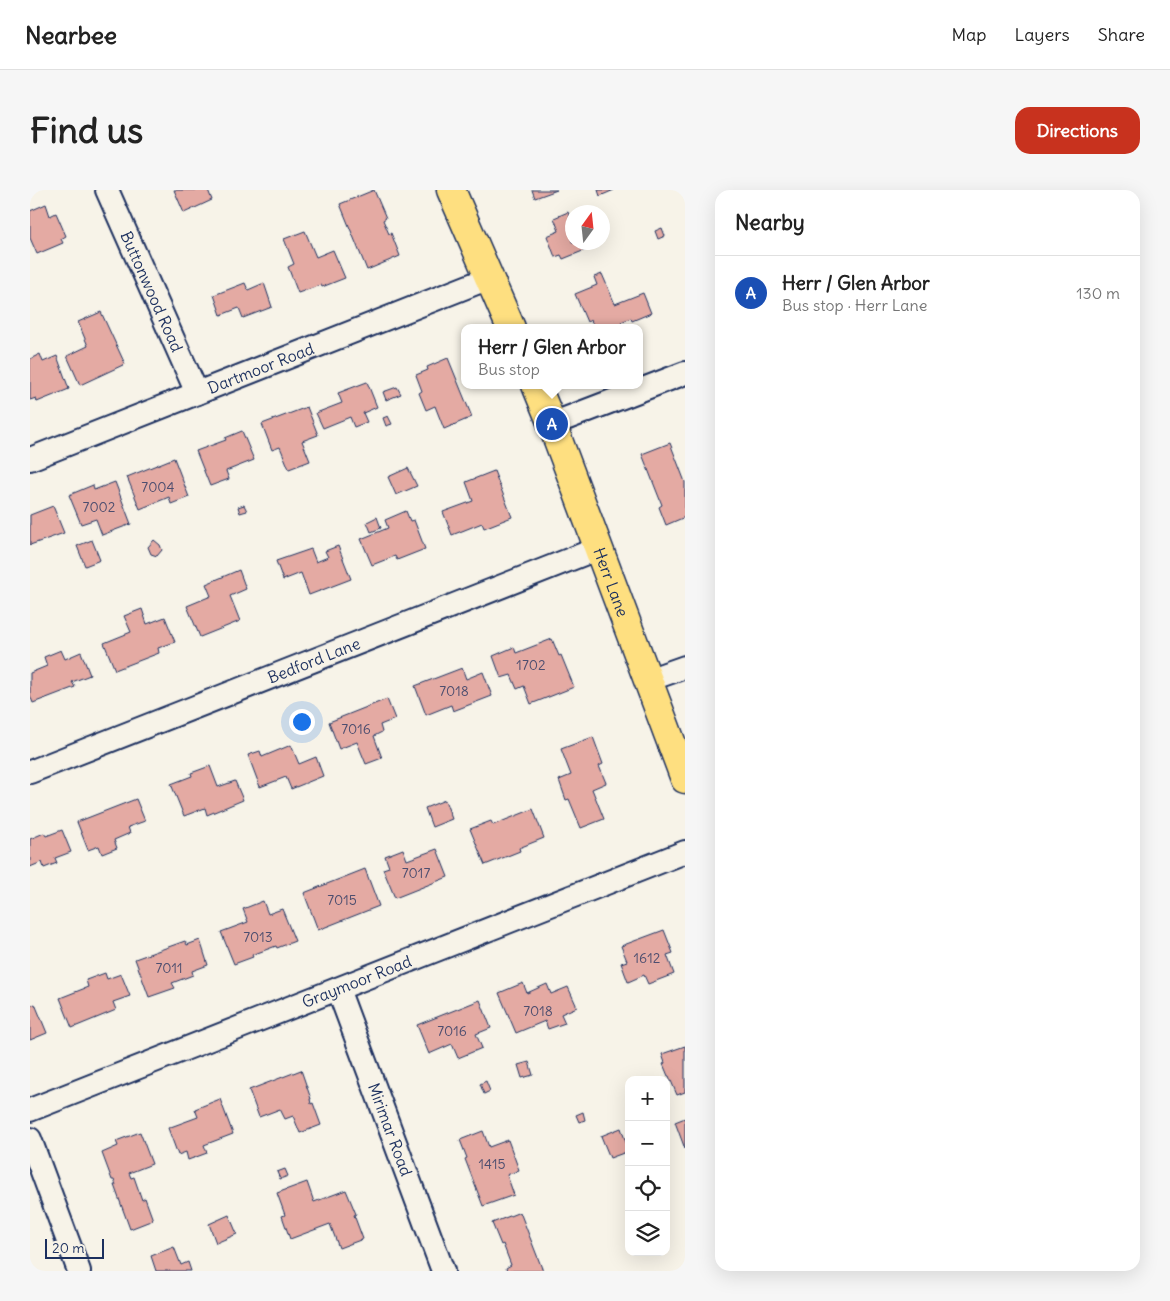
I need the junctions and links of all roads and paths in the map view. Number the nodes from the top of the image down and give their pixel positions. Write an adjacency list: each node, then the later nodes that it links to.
1 (107, 190): 7 (street, Buttonwood Road)
2 (452, 190): 3 (main road)
3 (489, 278): 4 (main road); 7 (street, Dartmoor Road)
4 (509, 324)
5 (685, 373): 8 (street)
6 (538, 389): 8 (main road, Herr Lane)
7 (197, 393): 9 (street, Dartmoor Road)
8 (552, 424): 10 (main road, Herr Lane)
9 (30, 459)
10 (599, 548): 12 (main road, Herr Lane); 13 (street, Bedford Lane)
11 (685, 667): 12 (street)
12 (648, 680): 14 (main road, Herr Lane)
13 (30, 772)
14 (685, 779)
15 (685, 852): 16 (street, Graymoor Road)
16 (338, 989): 17 (street, Graymoor Road); 20 (street, Mirimar Road)
17 (30, 1110)
18 (30, 1139): 19 (street)
19 (79, 1271)
20 (443, 1271)

